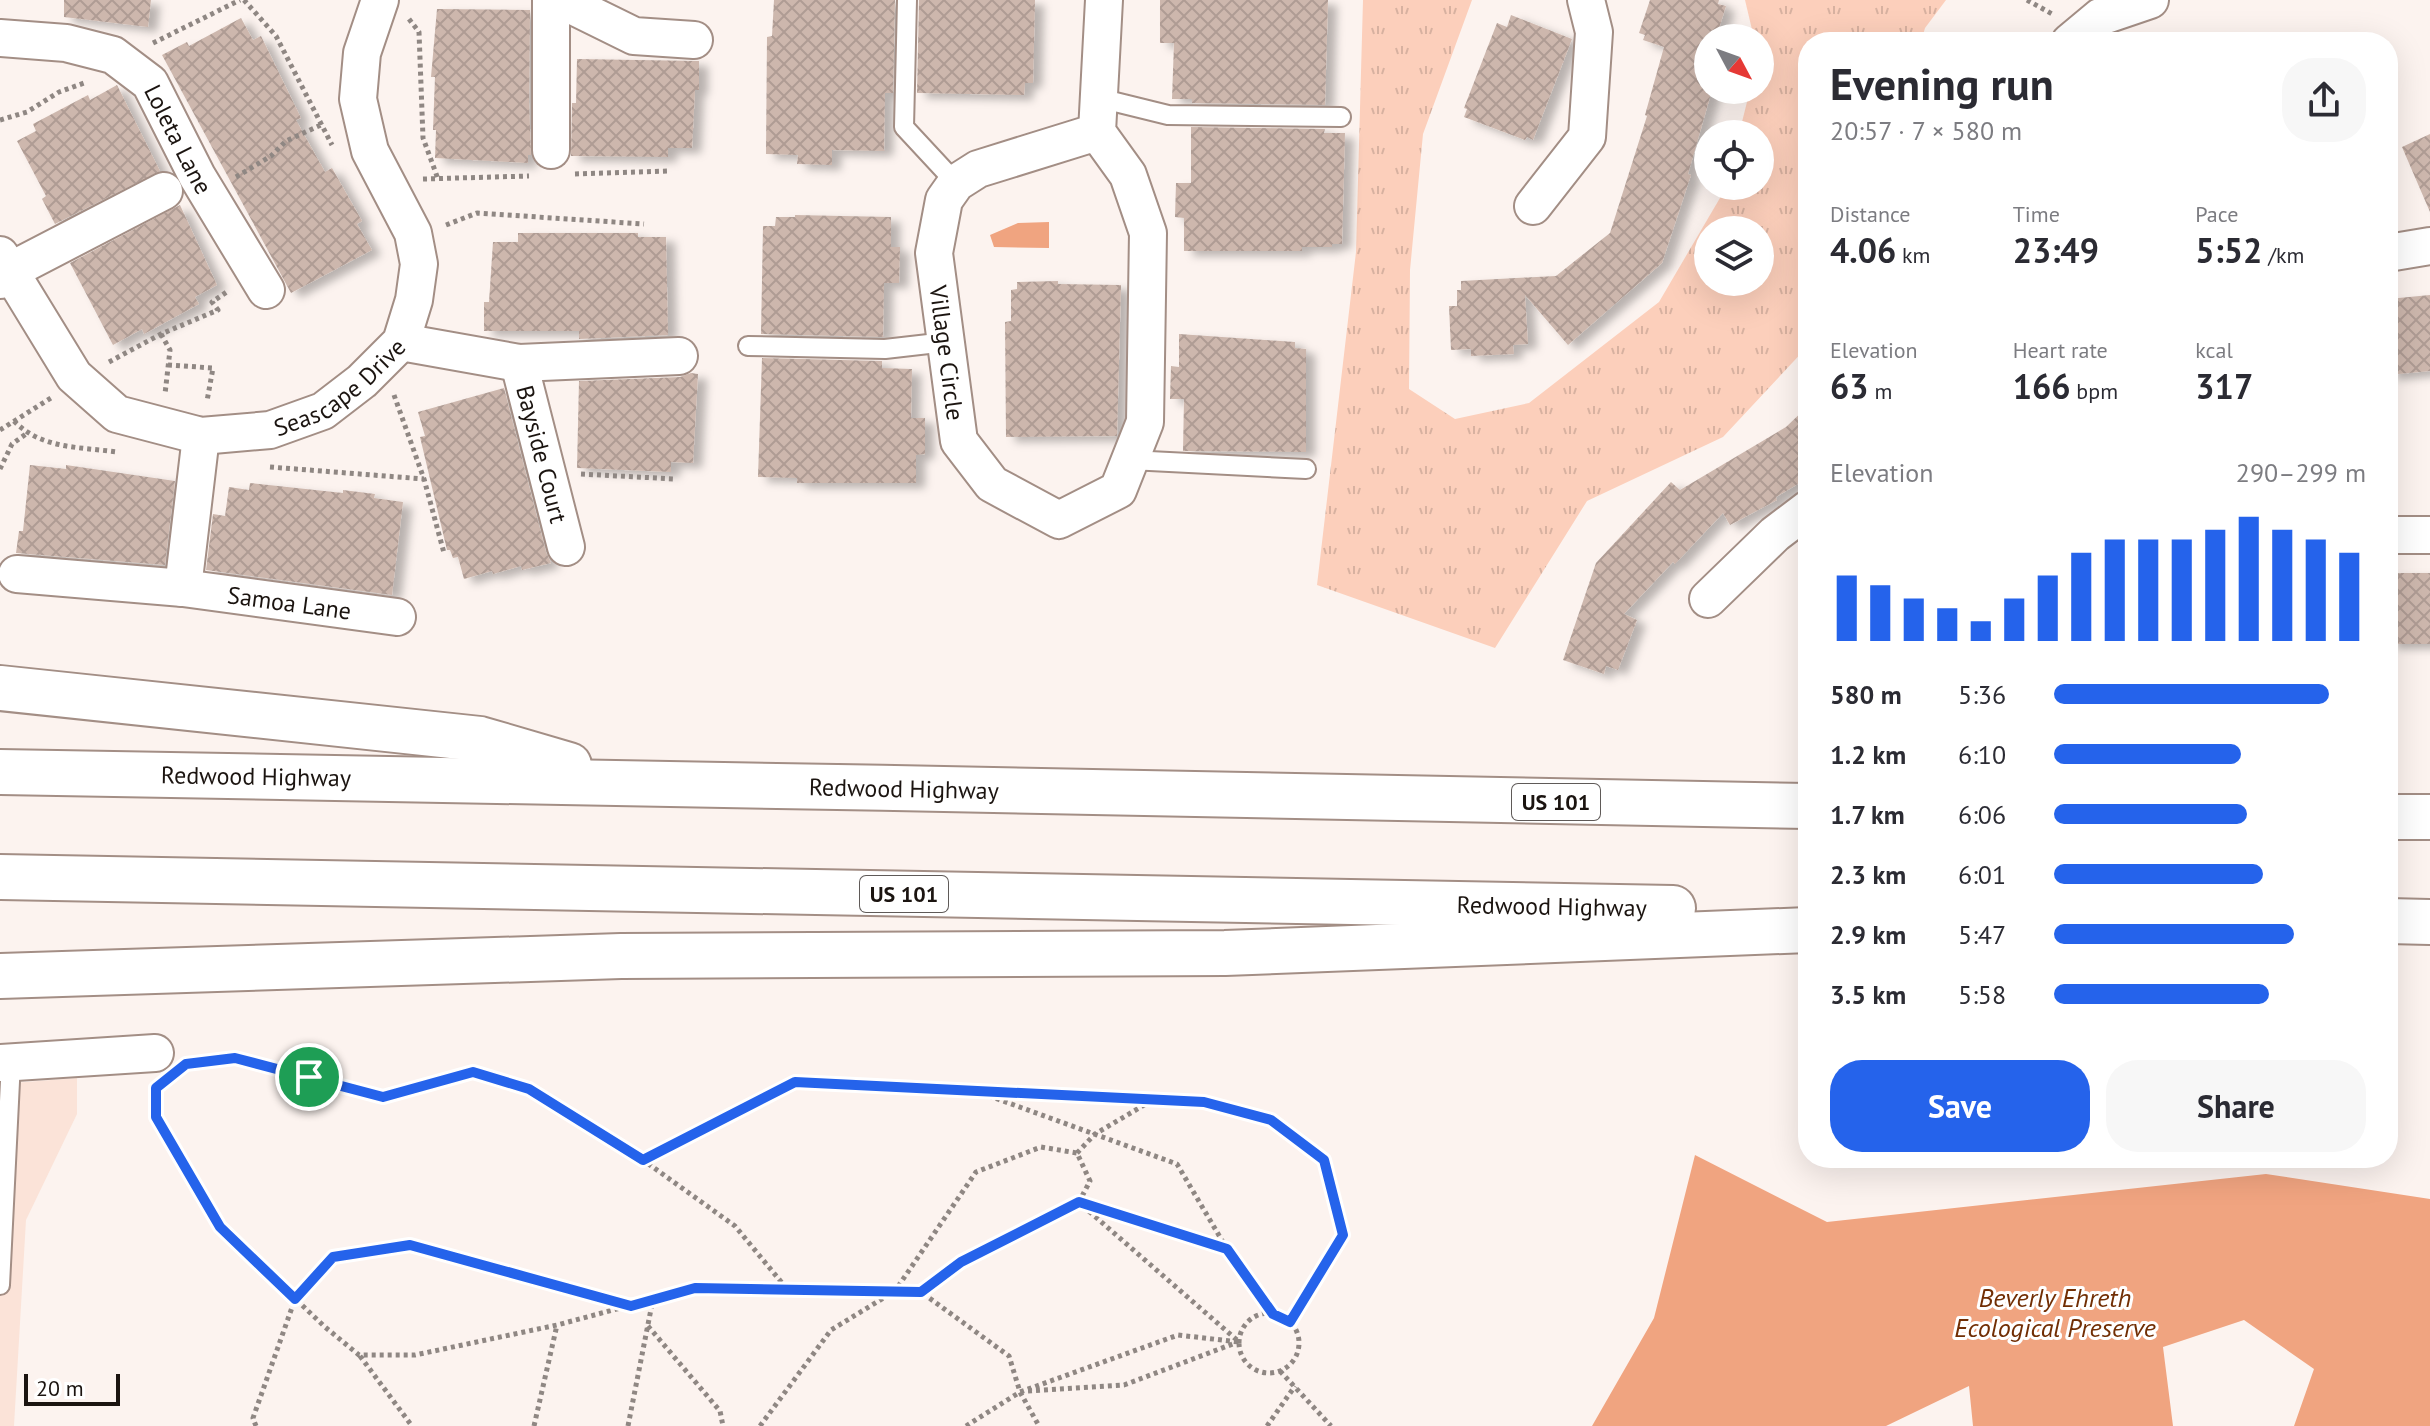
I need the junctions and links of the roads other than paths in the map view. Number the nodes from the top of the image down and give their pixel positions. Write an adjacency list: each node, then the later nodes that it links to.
1 (551, 0): 13 (street)
2 (561, 0): 10 (street)
3 (907, 0): 14 (lane)
4 (1104, 0): 11 (street)
5 (1586, 0): 16 (street)
6 (2150, 0): 8 (street)
7 (392, 6): 21 (street, Seascape Drive)
8 (2082, 32)
9 (0, 38): 20 (street, Loleta Lane)
10 (694, 40)
11 (1098, 115): 12 (lane); 14 (street); 27 (street, Village Circle)
12 (1341, 117)
13 (551, 150)
14 (956, 183): 22 (street, Village Circle)
15 (164, 191): 19 (street)
16 (1533, 206)
17 (2430, 246): 18 (street)
18 (2398, 251)
19 (3, 269): 26 (street, Seascape Drive)
20 (266, 290)
21 (401, 342): 25 (street, Bayside Court); 26 (street, Seascape Drive)
22 (946, 342): 23 (lane); 27 (street, Village Circle)
23 (748, 346)
24 (679, 356): 25 (street, Bayside Court)
25 (519, 363): 32 (street, Bayside Court)
26 (204, 419): 34 (street)
27 (1130, 460): 28 (lane)
28 (1306, 469)
29 (1798, 517): 35 (street)
30 (2398, 535): 31 (street)
31 (2430, 535)
32 (566, 547)
33 (17, 574): 34 (street, Samoa Lane)
34 (183, 588): 36 (street, Samoa Lane)
35 (1708, 599)
36 (397, 617)
37 (0, 688): 39 (highway)
38 (0, 772): 39 (highway, Redwood Highway / US 101)
39 (621, 781): 40 (highway, Redwood Highway / US 101)
40 (1798, 806)
41 (2398, 817): 42 (highway)
42 (2430, 817)
43 (0, 877): 44 (highway, Redwood Highway / US 101)
44 (1798, 911)
45 (2398, 921): 46 (highway)
46 (2430, 922)
47 (1798, 930): 48 (highway)
48 (0, 976)
49 (5, 1062): 50 (street); 51 (lane)
50 (165, 1068)
51 (0, 1285)

